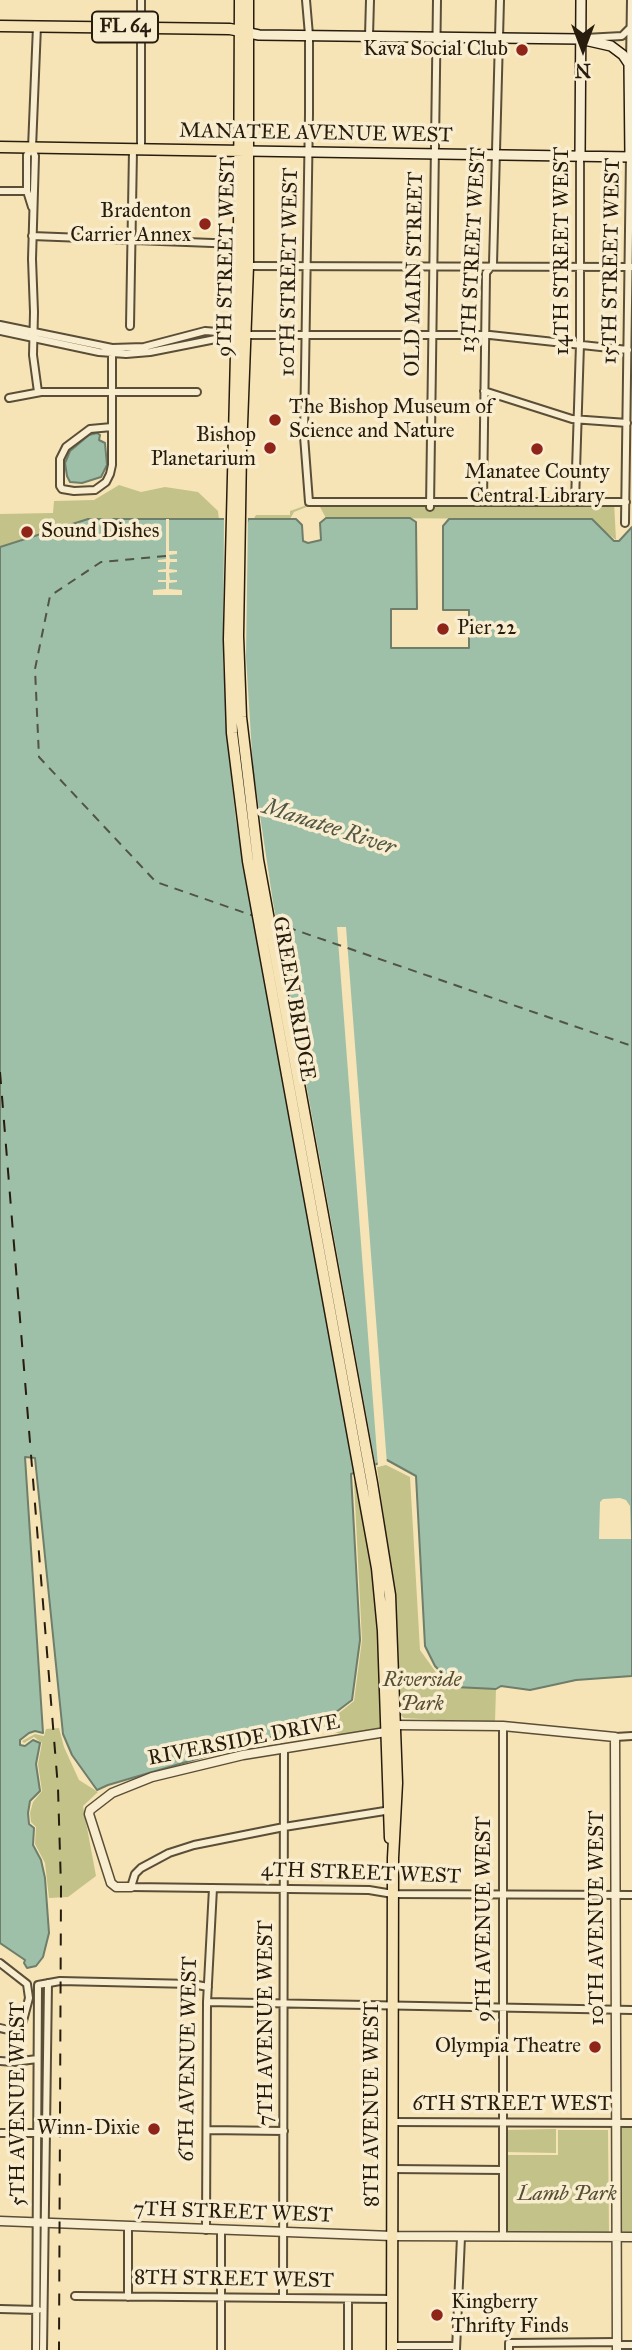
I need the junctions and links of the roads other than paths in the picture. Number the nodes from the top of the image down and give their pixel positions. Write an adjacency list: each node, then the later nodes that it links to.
1 (141, 0): 13 (street)
2 (240, 0): 14 (main road, 9TH STREET WEST)
3 (248, 0): 14 (main road, 9TH STREET WEST)
4 (306, 0): 15 (street, 10TH STREET WEST)
5 (370, 0): 16 (street)
6 (437, 0): 17 (street, OLD MAIN STREET)
7 (500, 0): 18 (street, 13TH STREET WEST)
8 (581, 0): 19 (main road, 14TH STREET WEST)
9 (631, 0): 10 (street, 15TH STREET WEST)
10 (631, 22): 19 (street); 21 (street, 15TH STREET WEST)
11 (0, 26): 12 (main road, FL 64)
12 (37, 26): 13 (main road, FL 64); 24 (street)
13 (141, 27): 14 (main road, FL 64); 25 (street)
14 (244, 32): 15 (main road, FL 64); 26 (main road, 9TH STREET WEST)
15 (309, 35): 16 (main road, FL 64); 27 (street, 10TH STREET WEST)
16 (369, 36): 17 (main road, FL 64)
17 (436, 37): 18 (main road, FL 64); 28 (street, OLD MAIN STREET)
18 (499, 37): 19 (main road, FL 64); 29 (street, 13TH STREET WEST)
19 (580, 38): 20 (main road, FL 64); 30 (main road, 14TH STREET WEST)
20 (611, 46): 21 (street); 22 (main road)
21 (631, 50): 22 (street, 15TH STREET WEST)
22 (630, 76): 31 (main road, 15TH STREET WEST)
23 (0, 147): 24 (main road, MANATEE AVENUE WEST)
24 (32, 148): 25 (main road, MANATEE AVENUE WEST); 33 (street); 35 (street)
25 (137, 150): 26 (main road, MANATEE AVENUE WEST); 38 (street)
26 (243, 151): 27 (main road, MANATEE AVENUE WEST); 34 (main road, 9TH STREET WEST)
27 (309, 153): 28 (main road, MANATEE AVENUE WEST); 41 (street, 10TH STREET WEST)
28 (435, 155): 29 (main road, MANATEE AVENUE WEST); 44 (street, OLD MAIN STREET)
29 (495, 156): 30 (main road, MANATEE AVENUE WEST); 42 (street, 13TH STREET WEST)
30 (580, 157): 31 (main road, MANATEE AVENUE WEST); 45 (street, 14TH STREET WEST)
31 (631, 158): 43 (street, 15TH STREET WEST)
32 (0, 191): 33 (street)
33 (26, 191): 35 (street)
34 (243, 204): 36 (main road, 9TH STREET WEST); 40 (main road, 9TH STREET WEST)
35 (32, 207): 37 (street)
36 (239, 232): 39 (main road, 9TH STREET WEST); 40 (main road)
37 (32, 236): 38 (street); 49 (street)
38 (132, 239): 39 (street); 47 (street)
39 (238, 244): 50 (main road, 9TH STREET WEST)
40 (248, 266): 41 (street); 50 (main road, 9TH STREET WEST)
41 (307, 266): 44 (street); 52 (street, 10TH STREET WEST)
42 (491, 267): 44 (street); 45 (street); 51 (street, 13TH STREET WEST)
43 (631, 267): 45 (street); 55 (street, 15TH STREET WEST)
44 (434, 268): 53 (street, OLD MAIN STREET)
45 (581, 268): 54 (street, 14TH STREET WEST)
46 (0, 326): 49 (street)
47 (130, 326)
48 (0, 331): 49 (street)
49 (33, 334): 56 (street); 59 (street)
50 (241, 335): 52 (street); 56 (street); 72 (main road, 9TH STREET WEST)
51 (485, 335): 53 (street); 54 (street); 58 (street, 13TH STREET WEST)
52 (307, 336): 53 (street); 71 (street, 10TH STREET WEST)
53 (432, 336): 71 (street, OLD MAIN STREET)
54 (580, 344): 55 (street); 63 (street, 14TH STREET WEST)
55 (628, 350): 57 (street, 15TH STREET WEST)
56 (112, 351): 60 (street)
57 (630, 376): 64 (street, 15TH STREET WEST)
58 (484, 391): 63 (street); 68 (street, 13TH STREET WEST)
59 (38, 392): 60 (street); 62 (street)
60 (112, 392): 61 (street); 65 (street)
61 (197, 392)
62 (9, 398)
63 (579, 421): 64 (street); 69 (street, 14TH STREET WEST)
64 (627, 423): 66 (street, 15TH STREET WEST)
65 (112, 427): 65 (street)
66 (629, 444): 67 (street, 15TH STREET WEST)
67 (629, 477): 70 (street, 15TH STREET WEST)
68 (483, 502): 69 (street); 71 (street)
69 (575, 502): 70 (street)
70 (626, 502): 73 (street, 15TH STREET WEST)
71 (430, 505)
72 (235, 515): 74 (main road, GREEN BRIDGE)
73 (625, 523)
74 (367, 1484): 75 (main road, 8TH AVENUE WEST); 76 (main road, 8TH AVENUE WEST)
75 (383, 1631): 76 (main road); 78 (main road, 8TH AVENUE WEST)
76 (395, 1726): 77 (street); 82 (main road, 8TH AVENUE WEST)
77 (503, 1726): 80 (street); 89 (street, 9TH AVENUE WEST)
78 (386, 1732): 81 (street, RIVERSIDE DRIVE); 82 (main road); 83 (main road, 8TH AVENUE WEST)
79 (632, 1736): 80 (street)
80 (615, 1737): 90 (street, 10TH AVENUE WEST)
81 (284, 1748): 84 (street, 7TH AVENUE WEST); 85 (street, RIVERSIDE DRIVE)
82 (397, 1783): 83 (main road, 8TH AVENUE WEST)
83 (392, 1810): 84 (street); 88 (main road, 8TH AVENUE WEST)
84 (284, 1827): 85 (street); 87 (street, 7TH AVENUE WEST)
85 (131, 1887): 86 (street, 4TH STREET WEST)
86 (213, 1888): 87 (street, 4TH STREET WEST); 94 (street, 6TH AVENUE WEST)
87 (284, 1889): 88 (street, 4TH STREET WEST); 97 (street, 7TH AVENUE WEST)
88 (393, 1894): 89 (street, 4TH STREET WEST); 98 (main road, 8TH AVENUE WEST)
89 (503, 1895): 90 (street, 4TH STREET WEST); 99 (street, 9TH AVENUE WEST)
90 (615, 1895): 91 (street, 4TH STREET WEST); 100 (street, 10TH AVENUE WEST)
91 (632, 1895)
92 (0, 1963): 95 (street)
93 (48, 1983): 94 (street); 95 (street, 5TH AVENUE WEST); 104 (street, 5TH AVENUE WEST)
94 (208, 1987): 96 (street, 6TH AVENUE WEST)
95 (33, 1998): 102 (street); 103 (street, 5TH AVENUE WEST)
96 (207, 2002): 97 (street); 112 (street, 6TH AVENUE WEST)
97 (285, 2003): 98 (street); 113 (street, 7TH AVENUE WEST)
98 (393, 2005): 99 (street); 108 (main road, 8TH AVENUE WEST)
99 (503, 2009): 100 (street); 109 (street, 9TH AVENUE WEST)
100 (616, 2010): 101 (street); 110 (street, 10TH AVENUE WEST)
101 (632, 2010)
102 (23, 2021): 103 (street); 105 (street)
103 (37, 2023): 104 (street); 106 (street, 5TH AVENUE WEST)
104 (48, 2023): 116 (street, 5TH AVENUE WEST)
105 (0, 2028)
106 (37, 2059): 107 (street); 115 (street, 5TH AVENUE WEST)
107 (0, 2061)
108 (392, 2122): 109 (street, 6TH STREET WEST); 117 (main road, 8TH AVENUE WEST)
109 (503, 2122): 110 (street, 6TH STREET WEST); 118 (street, 9TH AVENUE WEST)
110 (617, 2123): 111 (street, 6TH STREET WEST); 128 (street, 10TH AVENUE WEST)
111 (632, 2123)
112 (207, 2130): 113 (street); 122 (street, 6TH AVENUE WEST)
113 (284, 2131): 124 (street, 7TH AVENUE WEST)
114 (0, 2133): 115 (street)
115 (37, 2133): 116 (street); 120 (street, 5TH AVENUE WEST)
116 (47, 2133): 120 (street, 5TH AVENUE WEST)
117 (392, 2169): 118 (street); 125 (main road, 8TH AVENUE WEST)
118 (503, 2170): 127 (street, 9TH AVENUE WEST)
119 (0, 2221): 120 (street, 7TH STREET WEST)
120 (41, 2222): 121 (street, 7TH STREET WEST); 137 (street, 5TH AVENUE WEST)
121 (128, 2226): 122 (street, 7TH STREET WEST); 131 (street)
122 (206, 2230): 123 (street, 7TH STREET WEST)
123 (221, 2230): 124 (street, 7TH STREET WEST); 132 (street)
124 (283, 2232): 125 (street, 7TH STREET WEST); 133 (street, 7TH AVENUE WEST)
125 (392, 2236): 126 (street, 7TH STREET WEST); 135 (main road, 8TH AVENUE WEST)
126 (460, 2236): 127 (street, 7TH STREET WEST); 142 (street)
127 (503, 2237): 128 (street, 7TH STREET WEST)
128 (617, 2237): 129 (street, 7TH STREET WEST); 140 (street, 10TH AVENUE WEST)
129 (632, 2237)
130 (75, 2296): 131 (street, 8TH STREET WEST)
131 (128, 2297): 132 (street, 8TH STREET WEST)
132 (221, 2297): 133 (street, 8TH STREET WEST); 145 (street)
133 (283, 2298): 134 (street, 8TH STREET WEST)
134 (348, 2299): 135 (street, 8TH STREET WEST); 146 (street)
135 (392, 2299): 141 (main road, 8TH AVENUE WEST)
136 (0, 2309): 137 (street)
137 (40, 2310): 143 (street, 5TH AVENUE WEST); 144 (street, 5TH AVENUE WEST)
138 (632, 2345): 140 (street)
139 (509, 2346): 140 (street)
140 (617, 2346)
141 (392, 2348): 142 (street)
142 (456, 2348)
143 (36, 2350)
144 (43, 2350)
145 (221, 2350)
146 (348, 2350)

